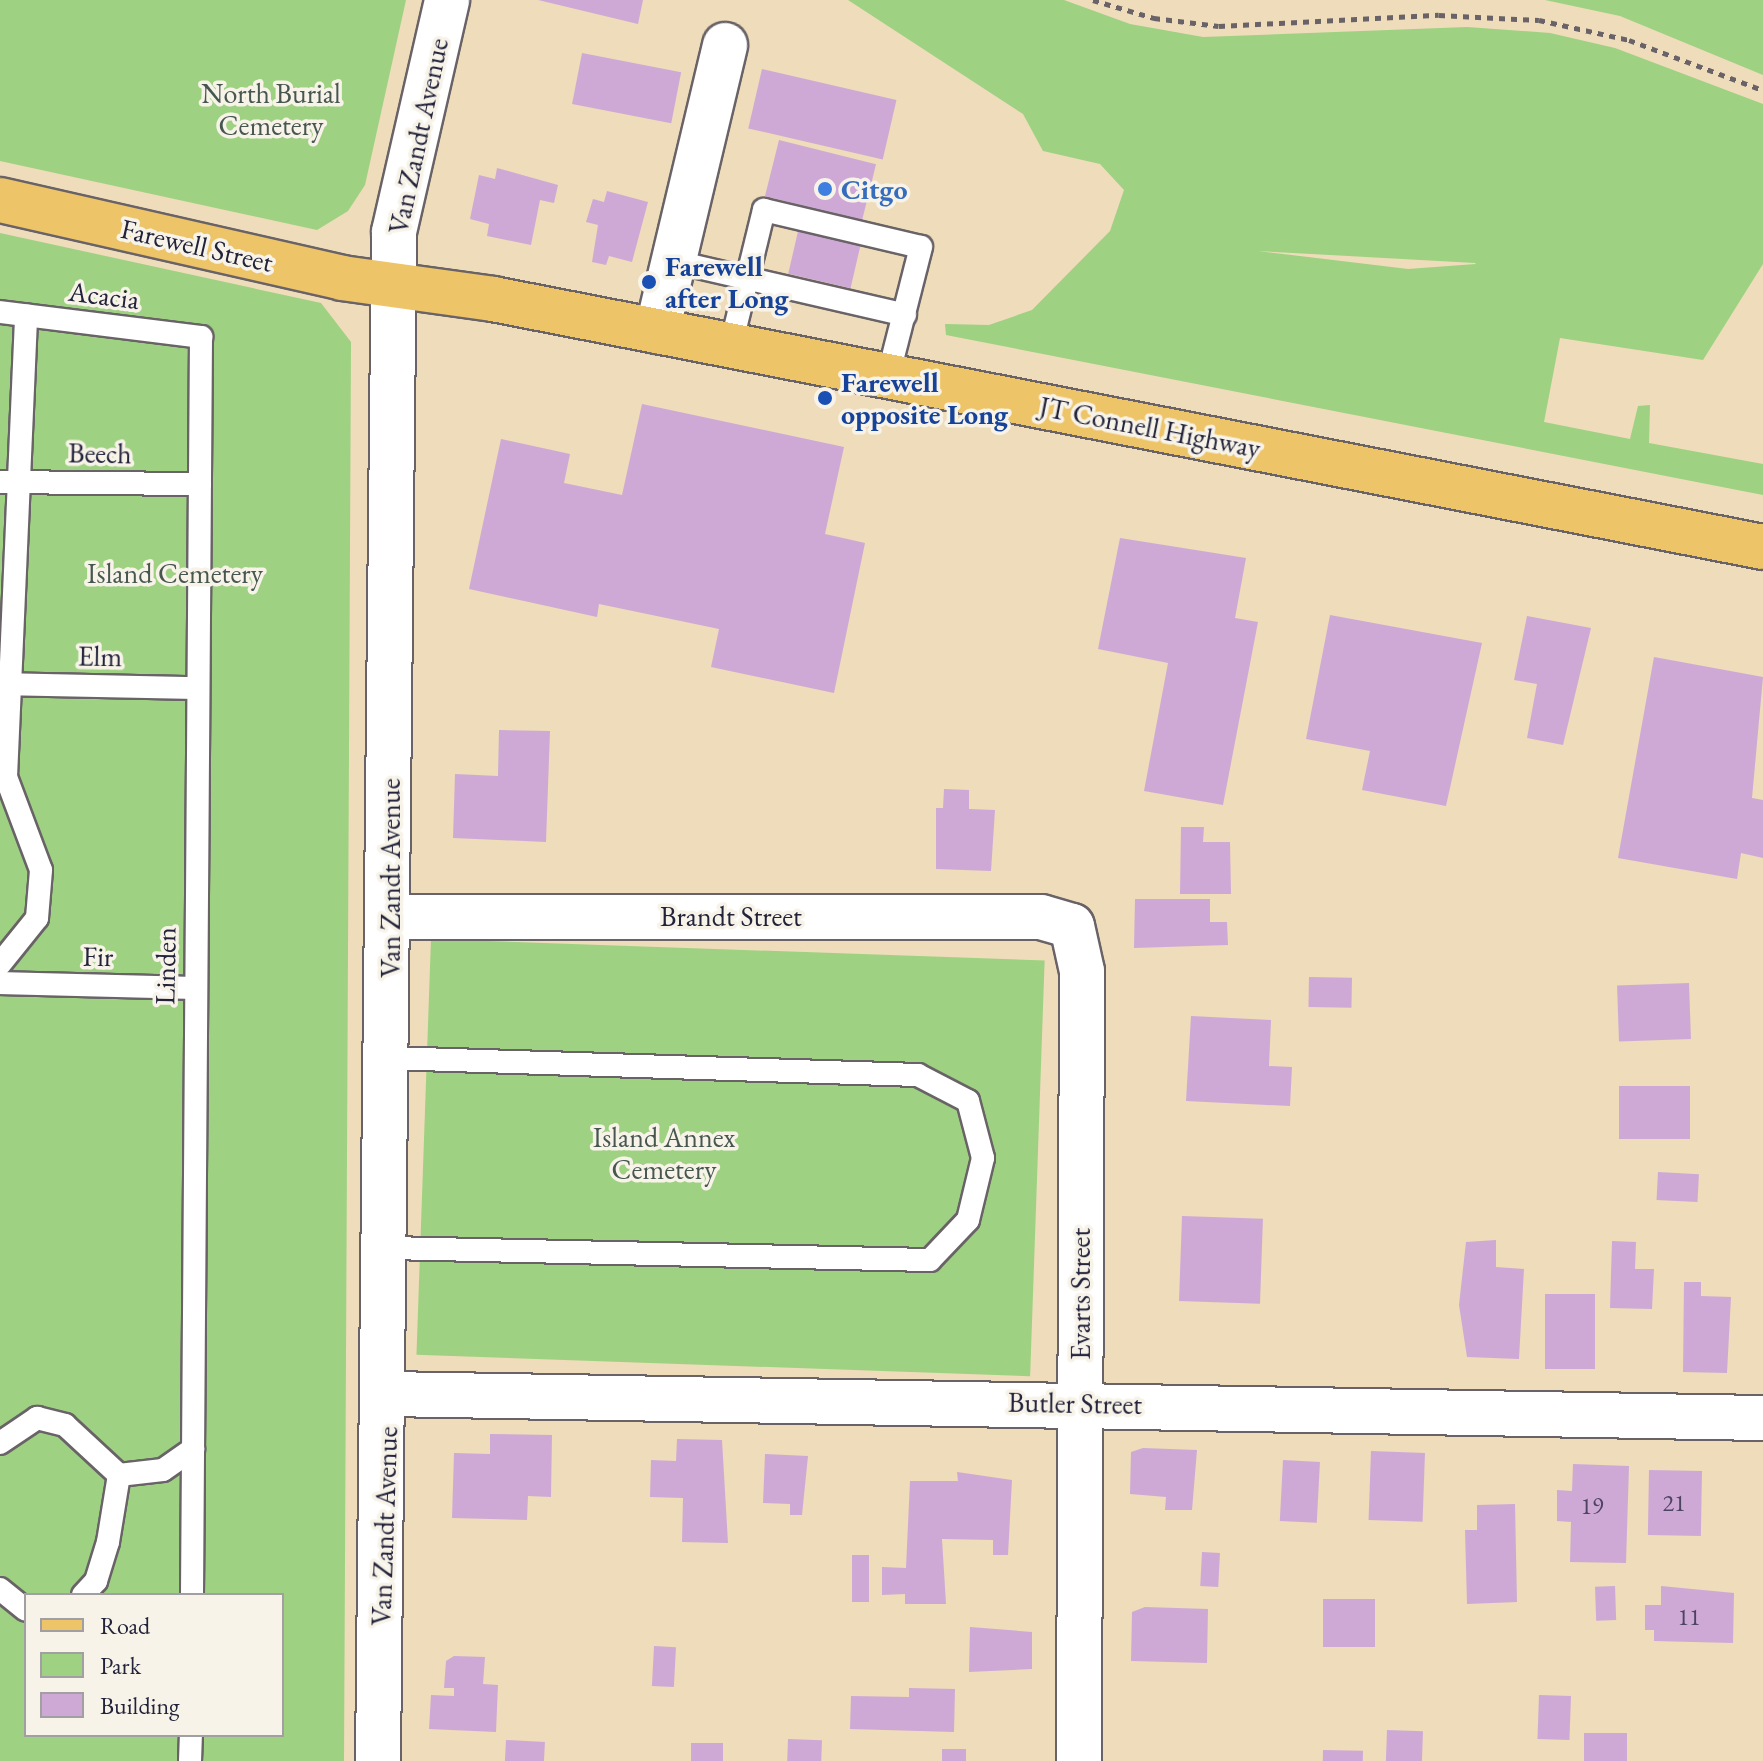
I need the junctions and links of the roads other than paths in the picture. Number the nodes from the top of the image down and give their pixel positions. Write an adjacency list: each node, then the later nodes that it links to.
1 (447, 0): 6 (street, Van Zandt Avenue)
2 (725, 45): 4 (street)
3 (0, 200): 6 (main road, Farewell Street)
4 (676, 262): 5 (lane); 10 (street)
5 (748, 279): 9 (lane); 9 (lane); 12 (lane)
6 (395, 287): 10 (main road, JT Connell Highway); 20 (street, Van Zandt Avenue)
7 (0, 312): 8 (lane, Acacia)
8 (26, 315): 11 (lane, Acacia); 14 (lane)
9 (905, 315): 13 (lane)
10 (657, 331): 12 (main road, JT Connell Highway)
11 (201, 337): 15 (lane, Linden)
12 (731, 345): 13 (main road, JT Connell Highway)
13 (888, 376): 16 (main road, JT Connell Highway)
14 (11, 482): 15 (lane, Beech); 17 (lane)
15 (200, 484): 18 (lane, Linden)
16 (1763, 547)
17 (7, 684): 18 (lane, Elm); 19 (lane)
18 (198, 688): 24 (lane, Linden)
19 (3, 778): 22 (lane)
20 (390, 917): 21 (street, Brandt Street); 25 (street, Van Zandt Avenue)
21 (1072, 926): 28 (street, Evarts Street)
22 (0, 964)
23 (0, 983): 24 (lane, Fir)
24 (194, 988): 31 (lane, Linden)
25 (389, 1058): 26 (street, Van Zandt Avenue); 26 (lane)
26 (388, 1248): 27 (street, Van Zandt Avenue)
27 (387, 1394): 28 (street, Butler Street); 39 (street, Van Zandt Avenue)
28 (1079, 1403): 29 (street, Butler Street); 40 (street, Evarts Street)
29 (1763, 1418)
30 (0, 1443): 32 (lane)
31 (193, 1449): 32 (lane); 35 (lane, Linden)
32 (119, 1475): 34 (lane)
33 (0, 1589): 36 (lane)
34 (85, 1593)
35 (192, 1593)
36 (24, 1608)
37 (191, 1737): 38 (lane)
38 (190, 1761)
39 (378, 1761)
40 (1079, 1761)

